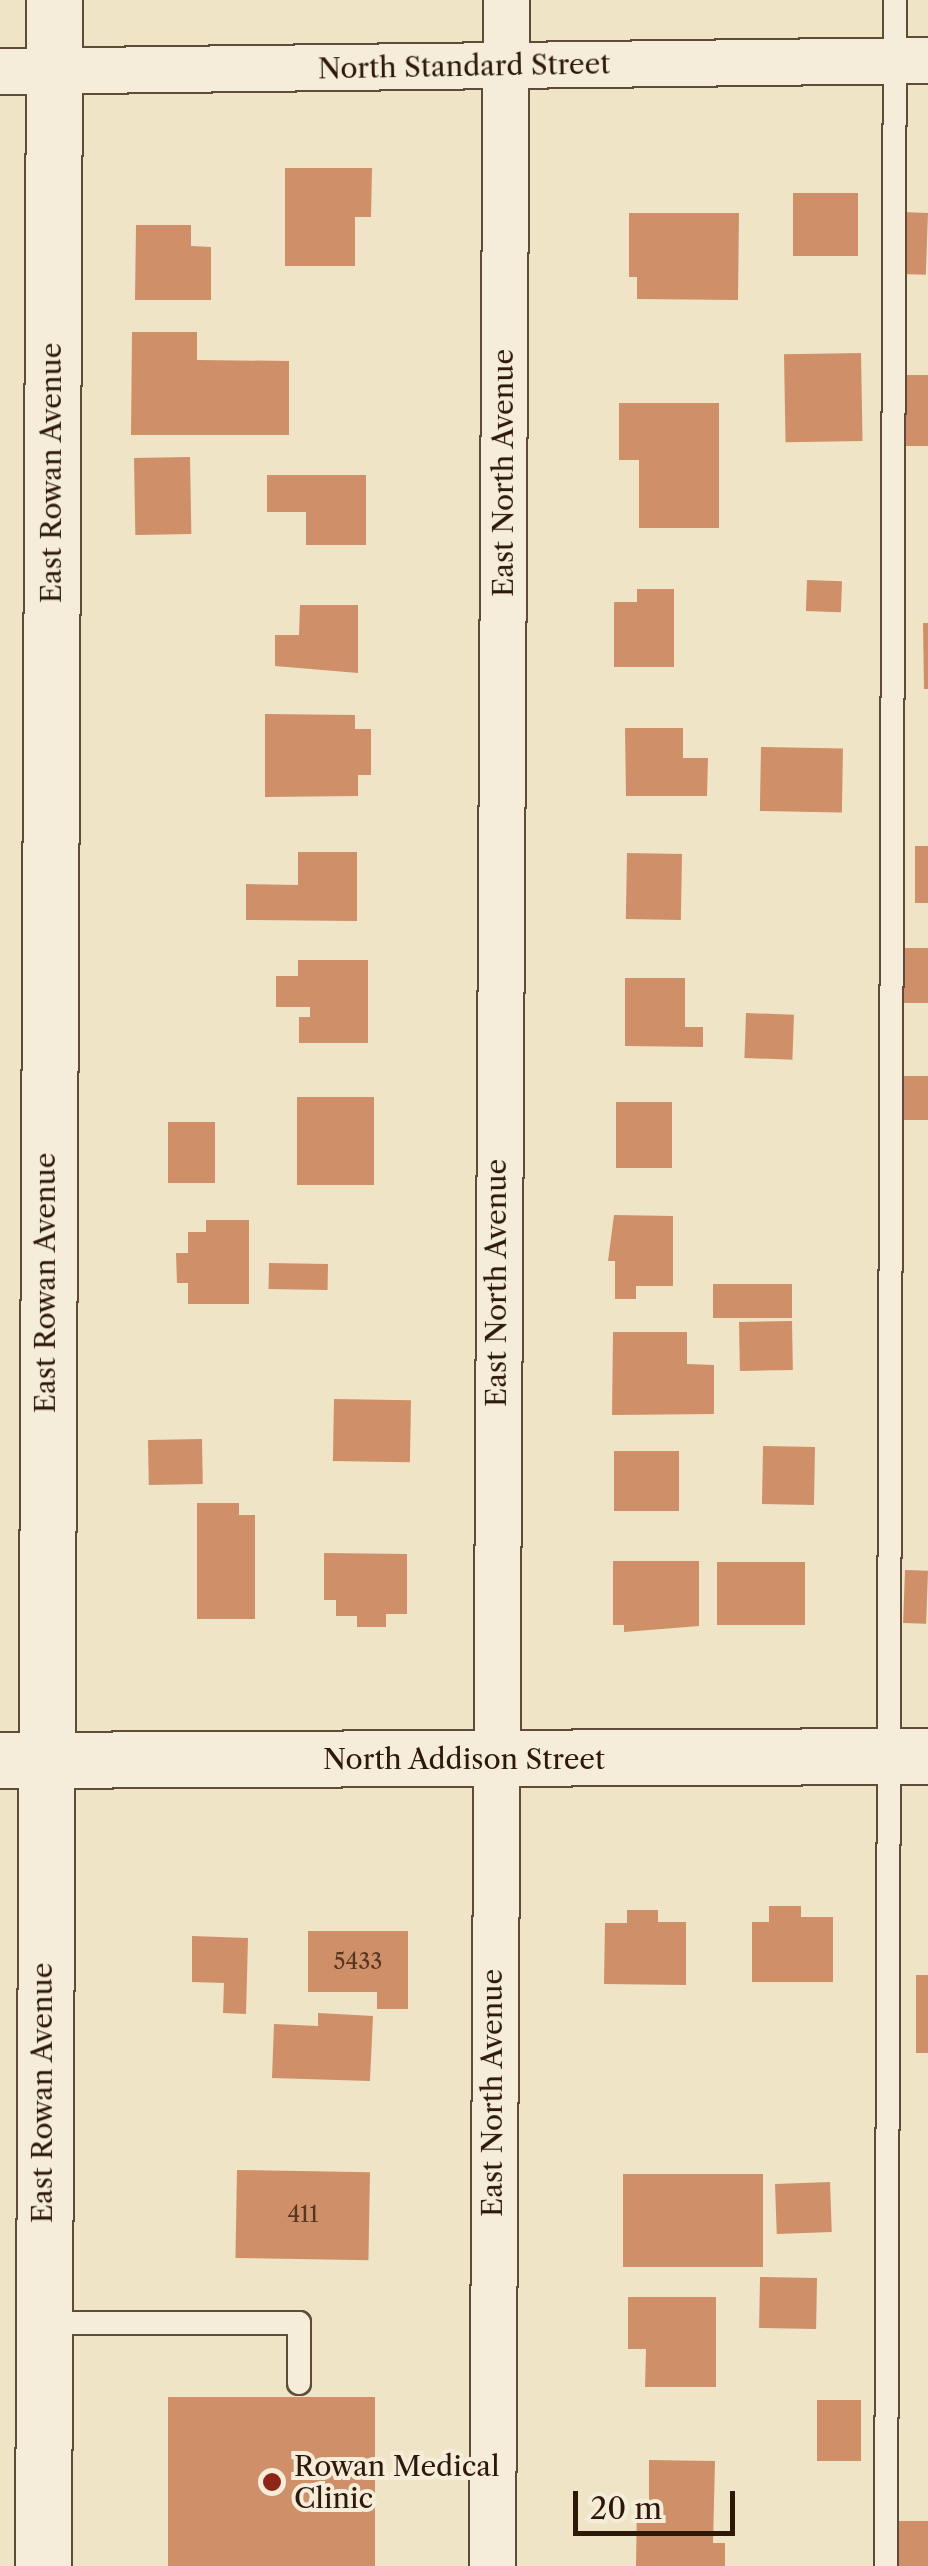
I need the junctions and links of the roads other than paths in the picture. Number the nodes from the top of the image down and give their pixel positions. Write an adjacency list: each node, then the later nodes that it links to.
1 (54, 0): 7 (street, East Rowan Avenue)
2 (506, 0): 5 (street, East North Avenue)
3 (895, 0): 4 (lane)
4 (912, 60): 5 (street, North Standard Street); 8 (lane)
5 (506, 66): 7 (street, North Standard Street); 10 (street, East North Avenue)
6 (0, 71): 7 (street, North Standard Street)
7 (54, 71): 9 (street, East Rowan Avenue)
8 (908, 1756): 10 (street, North Addison Street); 15 (lane)
9 (21, 1760): 10 (street, North Addison Street); 11 (street, East Rowan Avenue)
10 (492, 1760): 14 (street, East North Avenue)
11 (43, 2323): 12 (lane); 13 (street, East Rowan Avenue)
12 (300, 2383)
13 (43, 2566)
14 (492, 2566)
15 (886, 2566)

